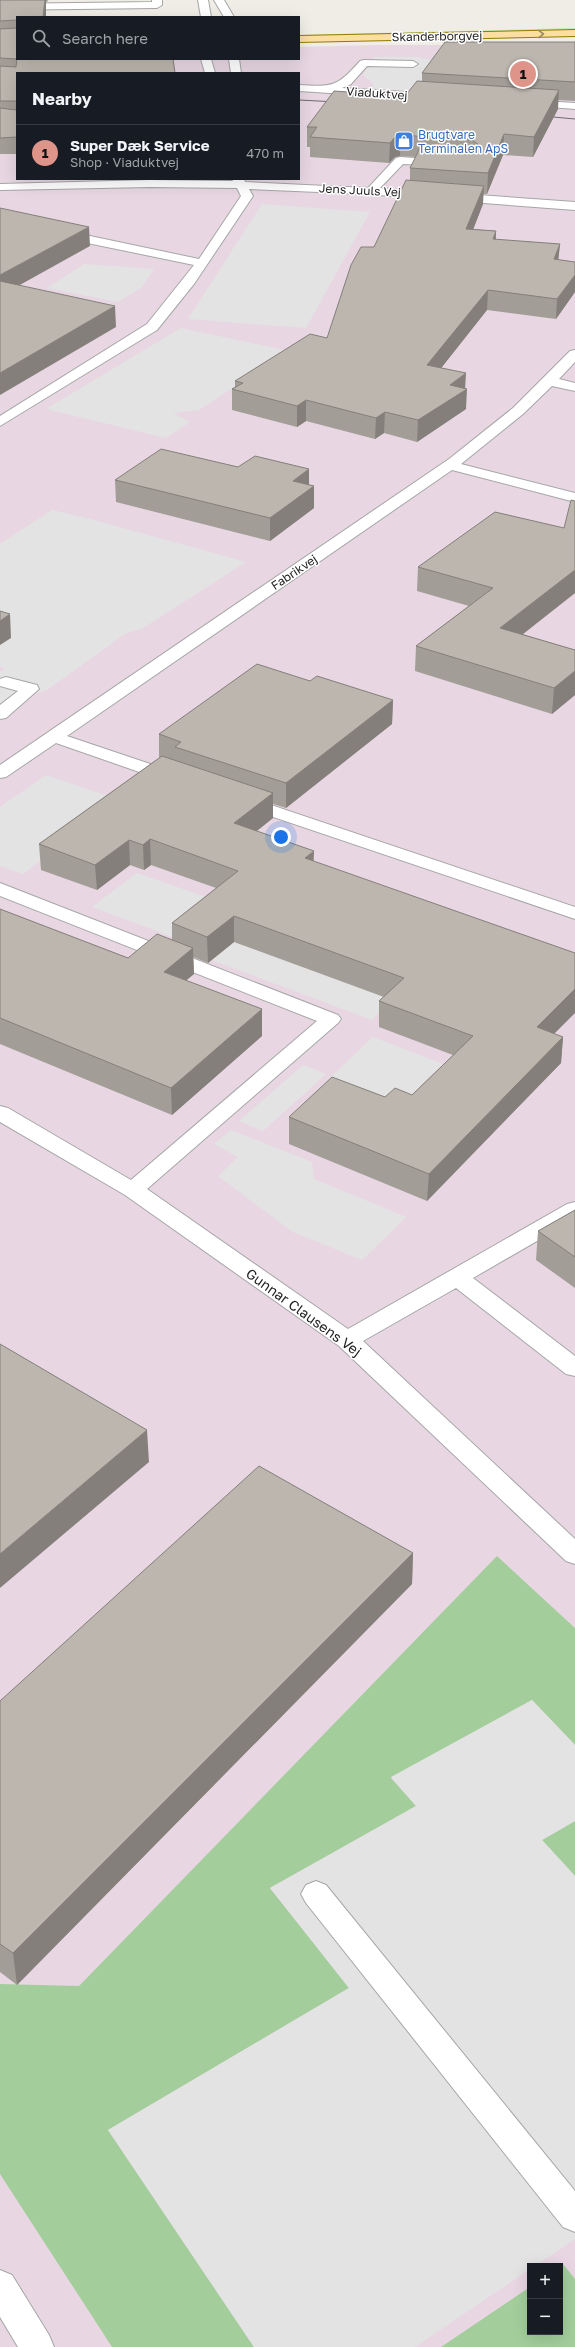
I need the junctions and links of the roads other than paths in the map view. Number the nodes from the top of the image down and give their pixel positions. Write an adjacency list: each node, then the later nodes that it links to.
1 (157, 0): 4 (street)
2 (203, 0): 5 (street)
3 (219, 0): 6 (street)
4 (0, 7)
5 (206, 16)
6 (228, 16)
7 (575, 25): 8 (main road, Skanderborgvej)
8 (449, 26): 9 (main road, Skanderborgvej); 10 (main road)
9 (346, 27)
10 (300, 33)
11 (575, 33): 12 (main road, Skanderborgvej, one-way to 11)
12 (300, 39)
13 (206, 60): 15 (street)
14 (234, 60): 16 (street)
15 (210, 72)
16 (236, 72)
17 (404, 74): 19 (street)
18 (362, 81): 19 (street)
19 (347, 82): 21 (street)
20 (300, 88): 21 (street, Viaduktvej)
21 (327, 90): 22 (street, Viaduktvej)
22 (443, 98)
23 (513, 102): 24 (street)
24 (575, 106)
25 (455, 164): 28 (street)
26 (239, 182): 27 (street, Jens Juuls Vej); 28 (street, Jens Juuls Vej); 31 (street)
27 (0, 187)
28 (372, 190): 29 (street, Jens Juuls Vej)
29 (575, 206)
30 (0, 221): 31 (street)
31 (202, 263): 35 (street)
32 (575, 354): 33 (street, Fabrikvej)
33 (551, 382): 34 (street); 36 (street, Fabrikvej)
34 (575, 387)
35 (0, 422)
36 (449, 465): 37 (street); 40 (street, Fabrikvej)
37 (575, 498)
38 (6, 682): 39 (street)
39 (0, 714)
40 (54, 737): 41 (street, Fabrikvej); 43 (street)
41 (7, 760): 42 (street, Fabrikvej)
42 (0, 773)
43 (190, 783)
44 (227, 796): 46 (street)
45 (0, 889): 48 (street)
46 (575, 913)
47 (0, 1113): 48 (street, Gunnar Clausens Vej)
48 (133, 1190): 51 (street, Gunnar Clausens Vej)
49 (575, 1209): 50 (street)
50 (457, 1277): 51 (street); 52 (street)
51 (347, 1340): 53 (street, Gunnar Clausens Vej)
52 (575, 1368)
53 (575, 1554)
54 (316, 1894): 55 (street)
55 (575, 2216)
56 (0, 2286): 57 (street)
57 (37, 2347)

